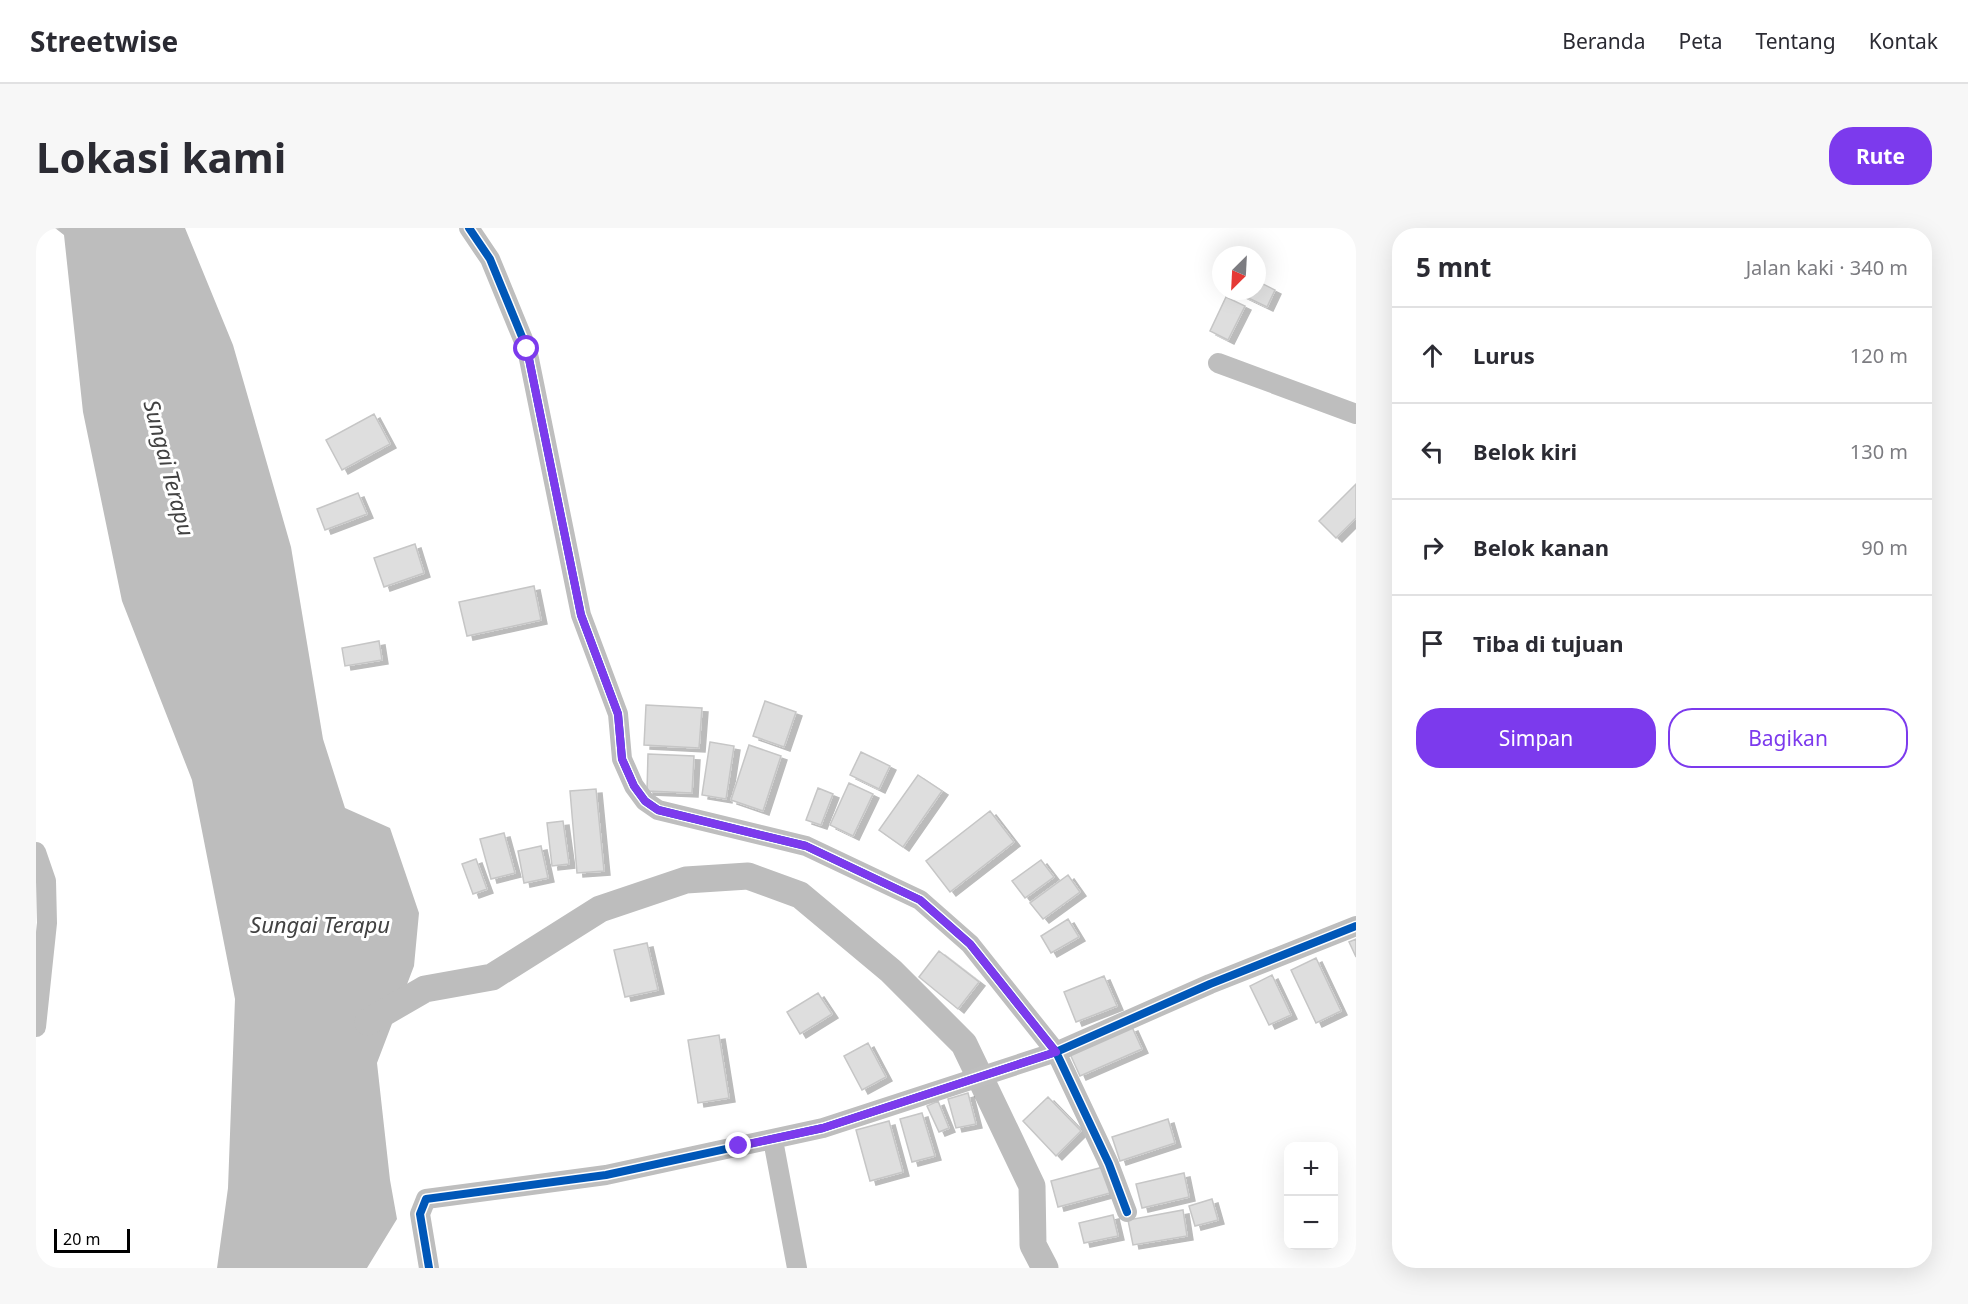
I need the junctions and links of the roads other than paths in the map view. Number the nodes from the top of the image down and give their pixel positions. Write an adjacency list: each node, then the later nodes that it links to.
1 (469, 228): 7 (street)
2 (1218, 363): 3 (street)
3 (1356, 414)
4 (36, 852): 6 (street)
5 (1356, 926): 7 (street)
6 (36, 1027)
7 (1056, 1052): 8 (street); 9 (street)
8 (773, 1140): 10 (street); 11 (street)
9 (1127, 1212)
10 (429, 1268)
11 (797, 1268)

